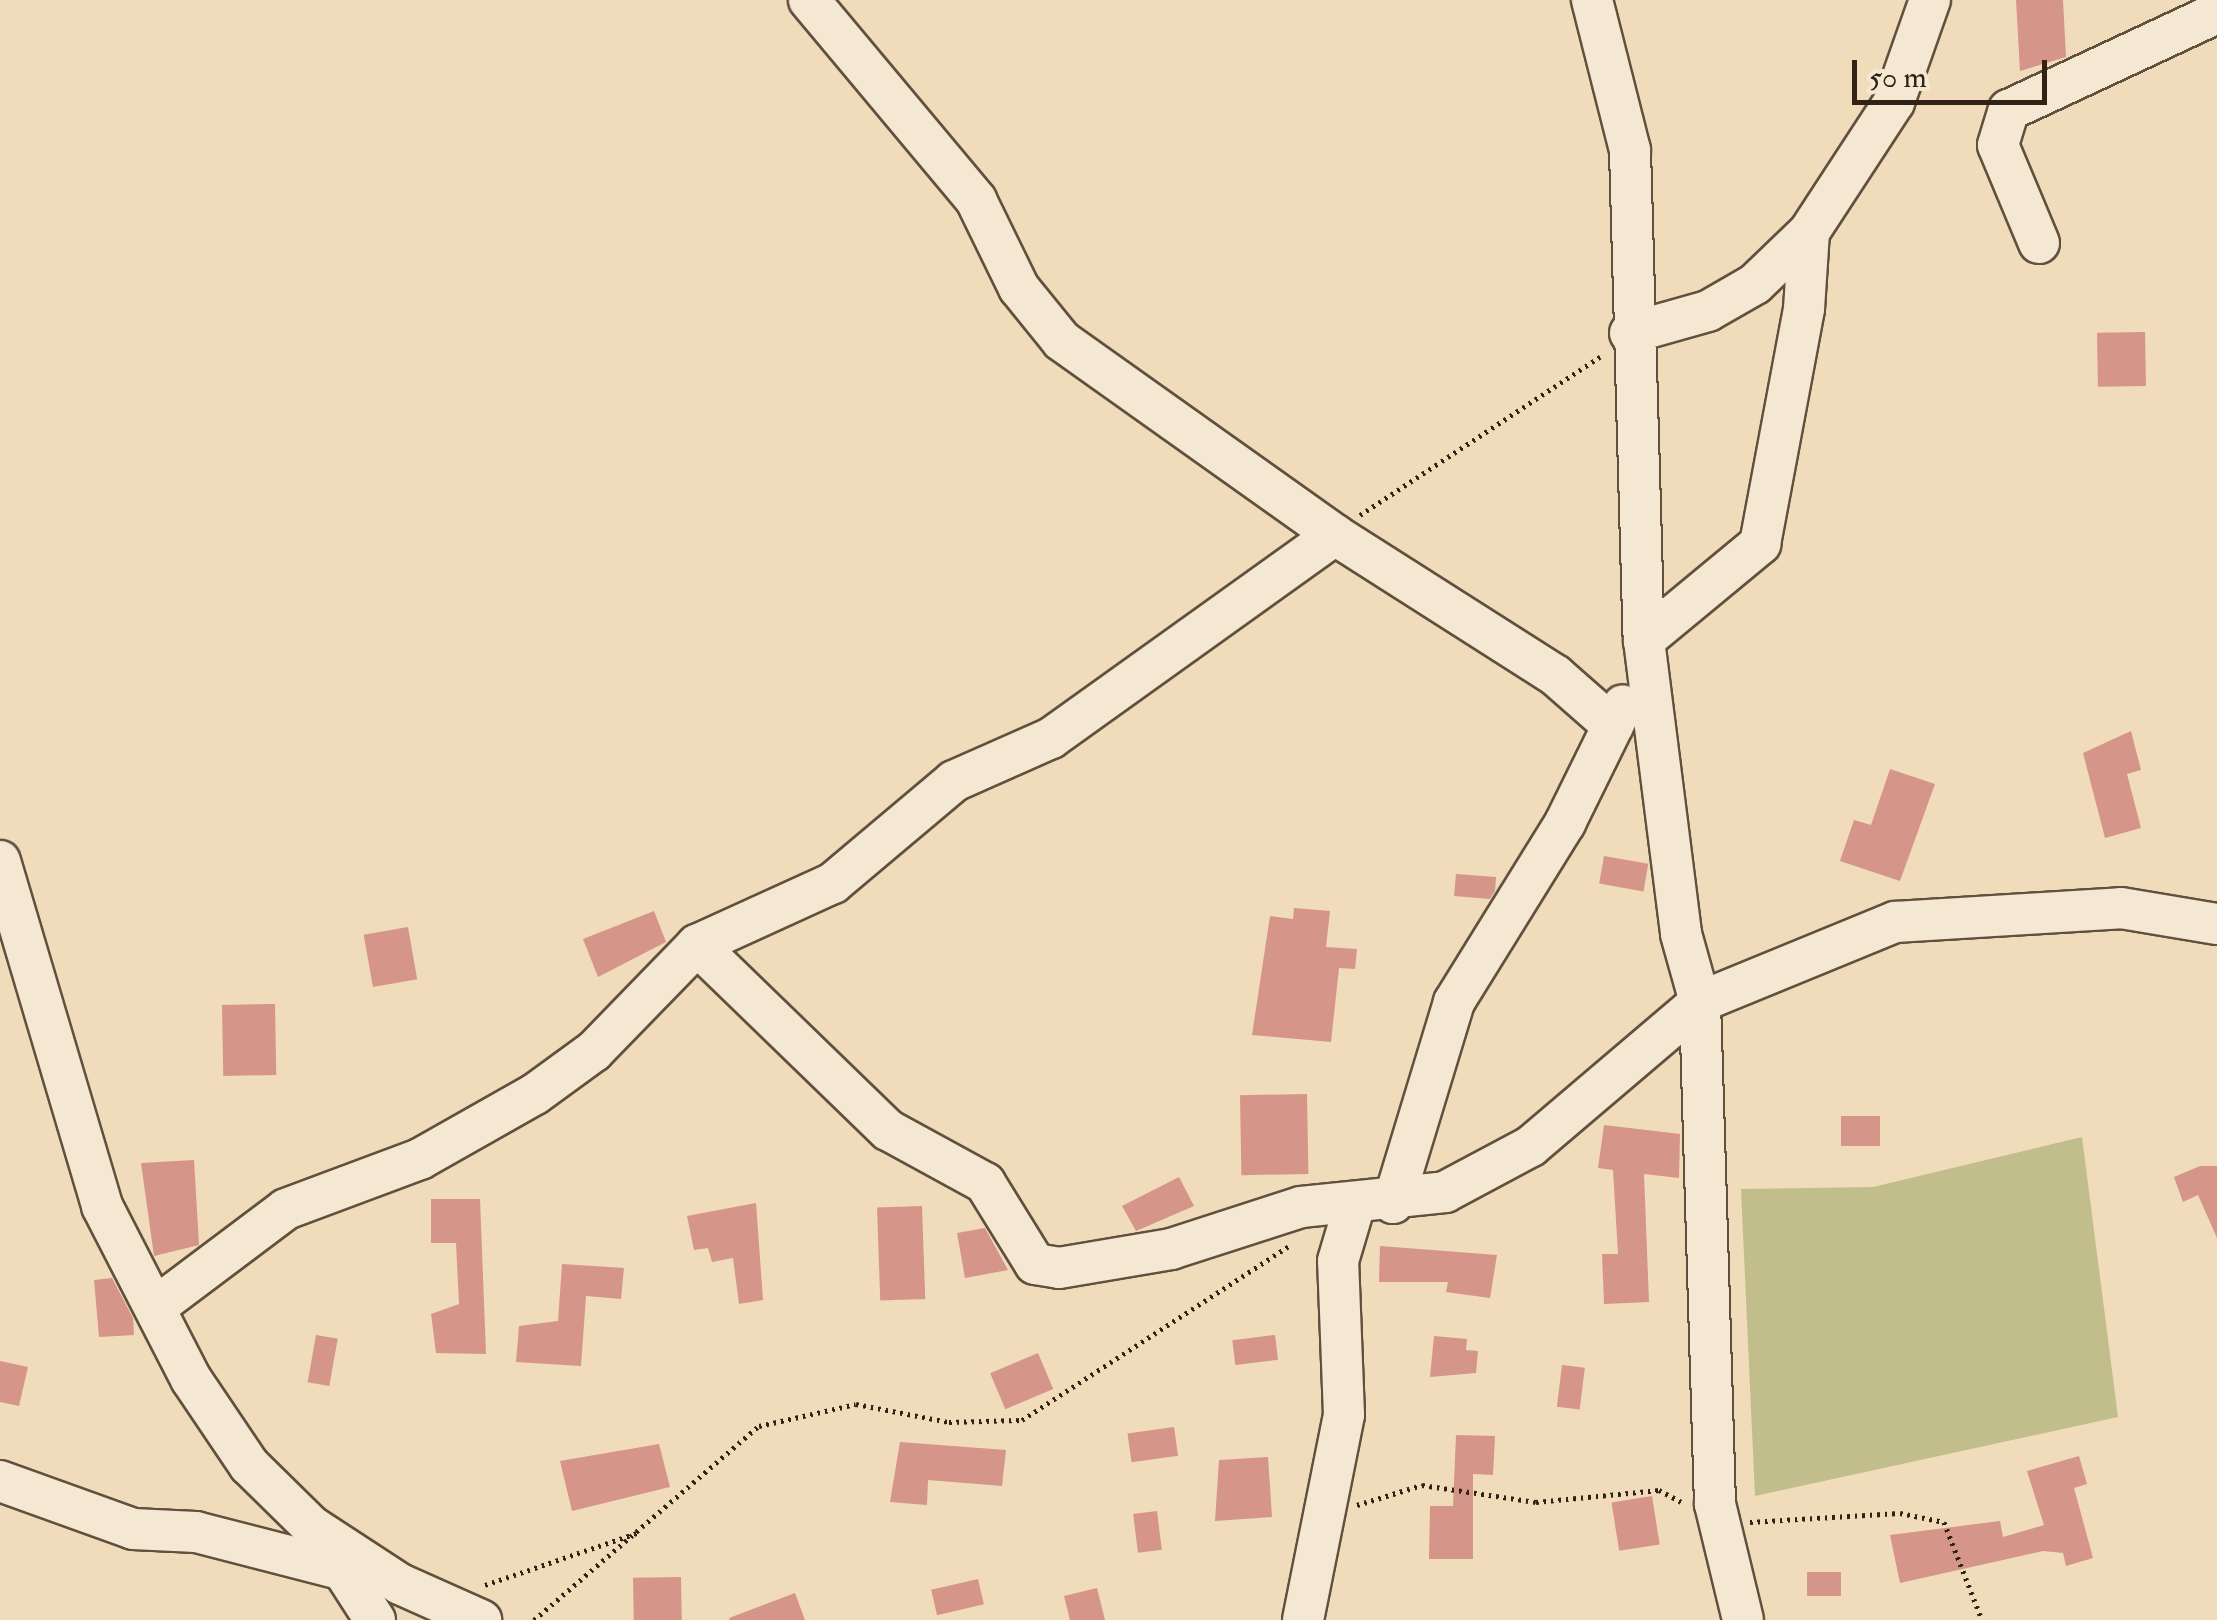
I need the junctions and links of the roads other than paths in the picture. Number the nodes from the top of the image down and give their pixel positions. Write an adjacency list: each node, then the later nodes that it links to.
1 (809, 0): 8 (street)
2 (1592, 0): 7 (street)
3 (1930, 0): 5 (street)
4 (2217, 13): 6 (street)
5 (1809, 232): 7 (street); 9 (street)
6 (2039, 243)
7 (1630, 333): 9 (street)
8 (1335, 536): 10 (street); 13 (street)
9 (1645, 648): 10 (street); 14 (street)
10 (1613, 726): 15 (street)
11 (0, 860): 16 (street)
12 (2217, 924): 14 (street)
13 (697, 945): 15 (street); 16 (street)
14 (1700, 1002): 15 (street); 24 (street)
15 (1373, 1205): 23 (street)
16 (158, 1306): 18 (street)
17 (0, 1482): 19 (street)
18 (312, 1526): 19 (street); 20 (street)
19 (344, 1570): 20 (street); 21 (street)
20 (416, 1593): 22 (street)
21 (375, 1620)
22 (481, 1620)
23 (1303, 1620)
24 (1744, 1620)

